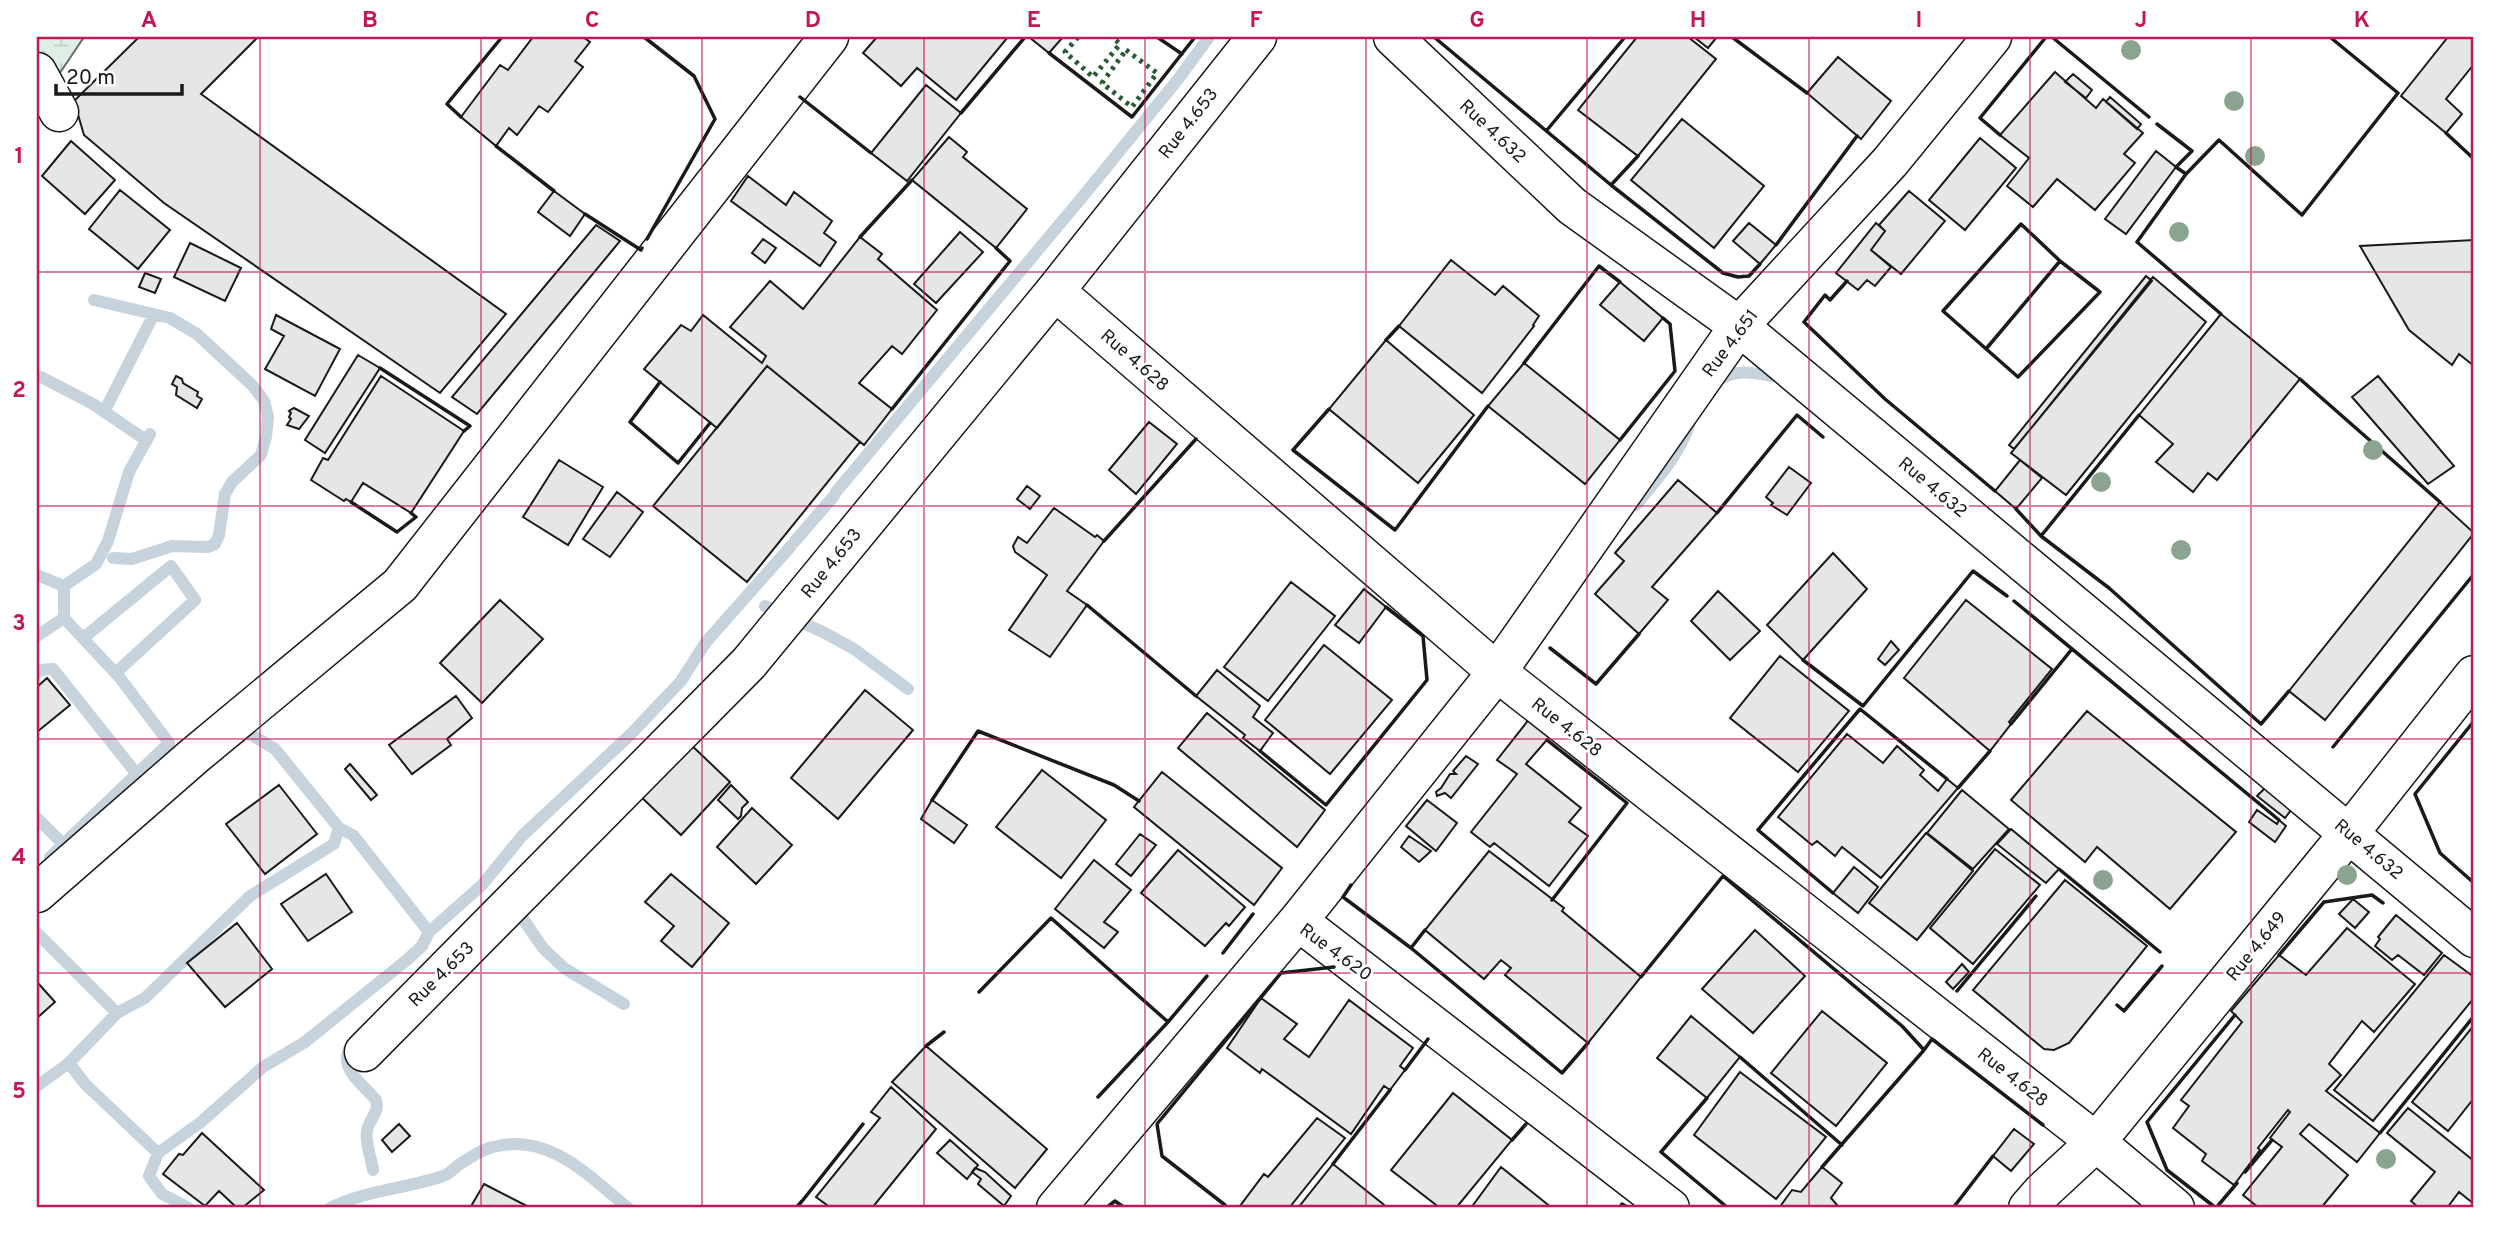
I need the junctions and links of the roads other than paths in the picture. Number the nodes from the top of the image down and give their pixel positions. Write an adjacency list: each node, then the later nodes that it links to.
1 (829, 37): 12 (street)
2 (1256, 37): 7 (street, Rue 4.653)
3 (1393, 37): 8 (street, Rue 4.632)
4 (1992, 37): 8 (street, Rue 4.651)
5 (37, 72): 6 (street)
6 (59, 112)
7 (1055, 291): 9 (street, Rue 4.628); 15 (street, Rue 4.653)
8 (1739, 326): 9 (street, Rue 4.651); 11 (street, Rue 4.632)
9 (1497, 672): 13 (street, Rue 4.651); 16 (street, Rue 4.628)
10 (2474, 675): 11 (street, Rue 4.649)
11 (2350, 832): 14 (street, Rue 4.632); 16 (street, Rue 4.649)
12 (37, 892)
13 (1298, 921): 17 (street, Rue 4.620); 18 (street, Rue 4.620)
14 (2474, 938)
15 (364, 1052)
16 (2096, 1142): 19 (street, Rue 4.649); 20 (street, Rue 4.628)
17 (1056, 1208)
18 (1670, 1208)
19 (2028, 1208)
20 (2175, 1208)

